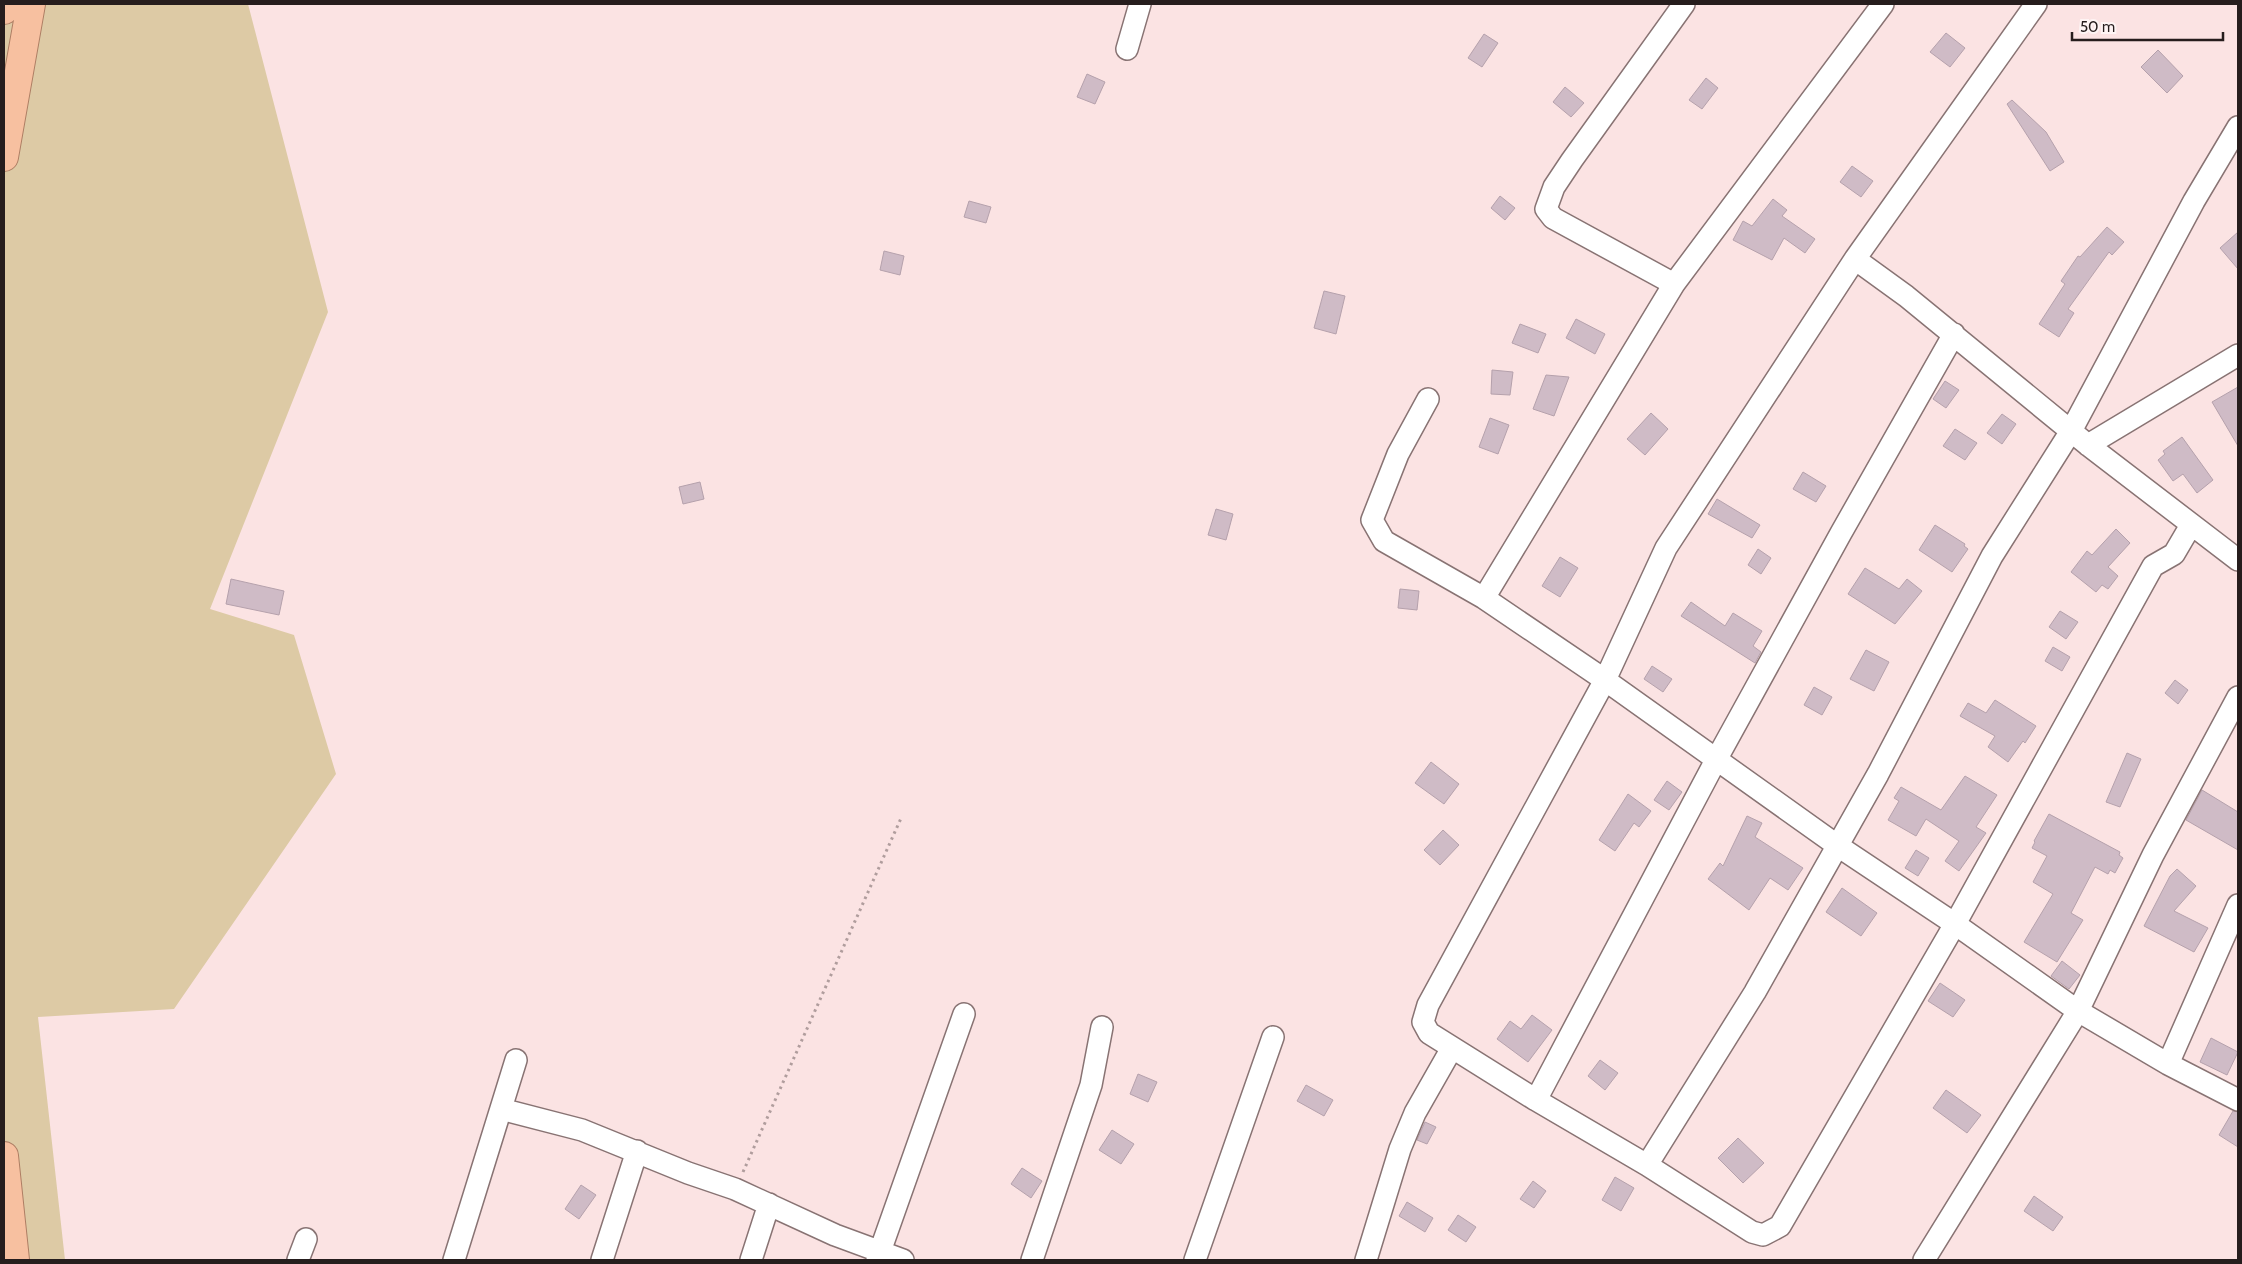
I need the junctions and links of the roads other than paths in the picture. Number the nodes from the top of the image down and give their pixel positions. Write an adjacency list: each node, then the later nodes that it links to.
1 (5, 4): 7 (highway)
2 (31, 4): 10 (highway)
3 (1140, 4): 8 (street)
4 (1684, 4): 12 (street)
5 (1883, 4): 12 (street)
6 (2036, 4): 11 (street)
7 (4, 10)
8 (1127, 49)
9 (2238, 127): 16 (street)
10 (4, 157)
11 (1855, 259): 13 (street); 21 (street)
12 (1674, 284): 20 (street)
13 (1954, 334): 16 (street); 23 (street)
14 (2238, 355): 17 (street)
15 (1428, 399): 20 (street)
16 (2071, 431): 17 (street); 24 (street)
17 (2088, 445): 18 (street)
18 (2190, 525): 19 (street); 26 (street)
19 (2238, 560)
20 (1484, 598): 21 (street)
21 (1605, 680): 23 (street); 31 (street)
22 (2238, 697): 27 (street)
23 (1716, 760): 24 (street); 34 (street)
24 (1838, 846): 26 (street); 39 (street)
25 (2238, 904): 33 (street)
26 (1955, 924): 27 (street); 39 (street)
27 (2078, 1011): 33 (street); 52 (street)
28 (964, 1014): 42 (street)
29 (1102, 1027): 49 (street)
30 (1273, 1037): 50 (street)
31 (1452, 1048): 34 (street); 51 (street)
32 (516, 1060): 36 (street)
33 (2168, 1064): 35 (street)
34 (1536, 1100): 39 (street)
35 (2238, 1100)
36 (501, 1109): 37 (street); 45 (street)
37 (637, 1151): 40 (street); 46 (street)
38 (4, 1156): 43 (highway)
39 (1647, 1165)
40 (769, 1204): 42 (street); 47 (street)
41 (306, 1239): 44 (street)
42 (878, 1256): 48 (street)
43 (15, 1260)
44 (298, 1260)
45 (454, 1260)
46 (602, 1260)
47 (751, 1260)
48 (903, 1260)
49 (1032, 1260)
50 (1195, 1260)
51 (1366, 1260)
52 (1924, 1260)

